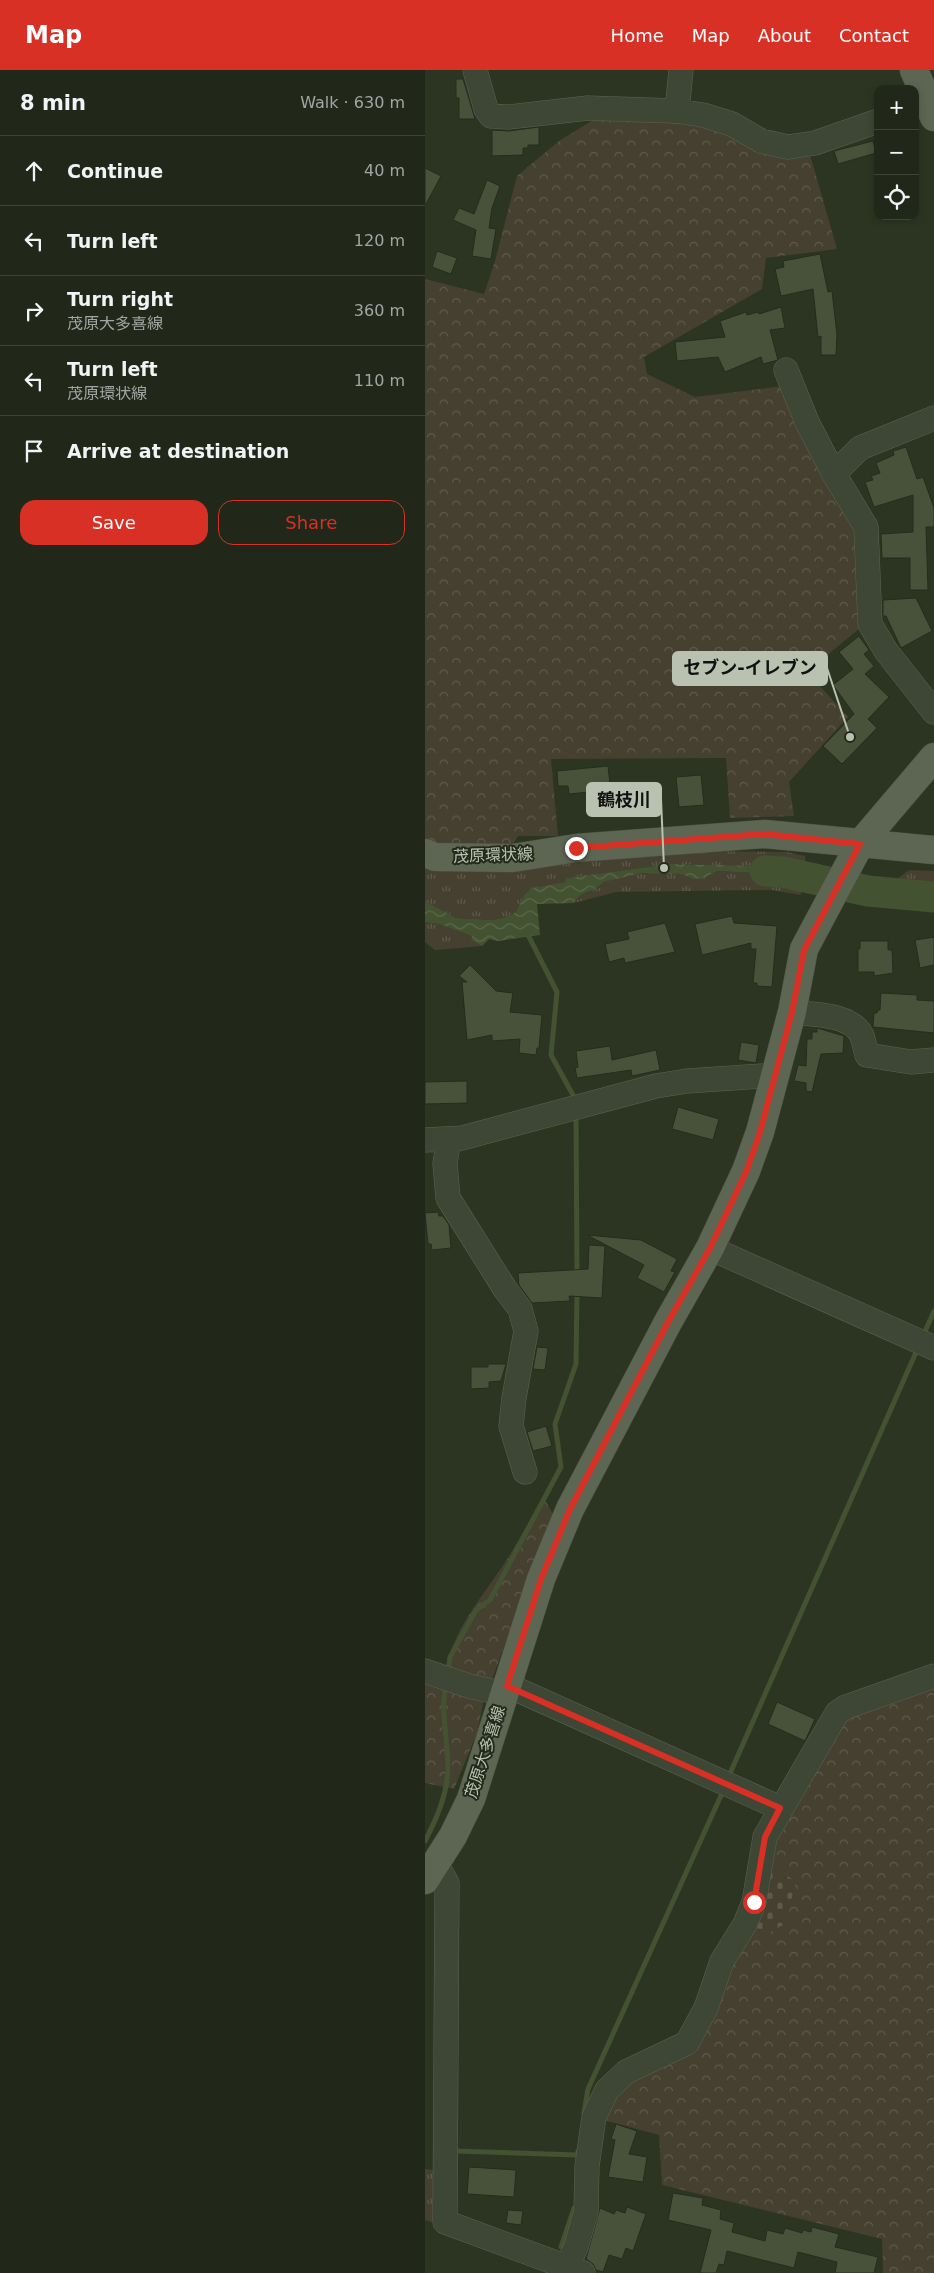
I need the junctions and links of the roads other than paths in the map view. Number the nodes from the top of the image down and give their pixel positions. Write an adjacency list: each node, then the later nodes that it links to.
1 (475, 70): 5 (street)
2 (681, 70): 5 (street)
3 (914, 70): 4 (main road)
4 (925, 110)
5 (677, 111): 6 (street)
6 (874, 122)
7 (786, 370): 9 (street)
8 (934, 418): 9 (street)
9 (835, 474): 10 (street)
10 (934, 712)
11 (934, 757): 14 (main road, 茂原大多喜線)
12 (934, 850): 14 (main road, 茂原環状線)
13 (425, 853): 14 (main road, 茂原環状線)
14 (855, 853): 15 (main road, 茂原大多喜線)
15 (792, 1012): 16 (street); 17 (main road, 茂原大多喜線)
16 (934, 1060)
17 (774, 1078): 18 (street); 20 (main road, 茂原大多喜線)
18 (449, 1138): 19 (street); 22 (street)
19 (425, 1140)
20 (710, 1248): 21 (street); 25 (main road, 茂原大多喜線)
21 (934, 1348)
22 (525, 1472)
23 (429, 1673): 25 (street)
24 (934, 1676): 26 (street)
25 (505, 1690): 26 (street); 27 (main road, 茂原大多喜線)
26 (780, 1808): 29 (street)
27 (431, 1872): 28 (street)
28 (436, 2164): 29 (street)
29 (575, 2270)

